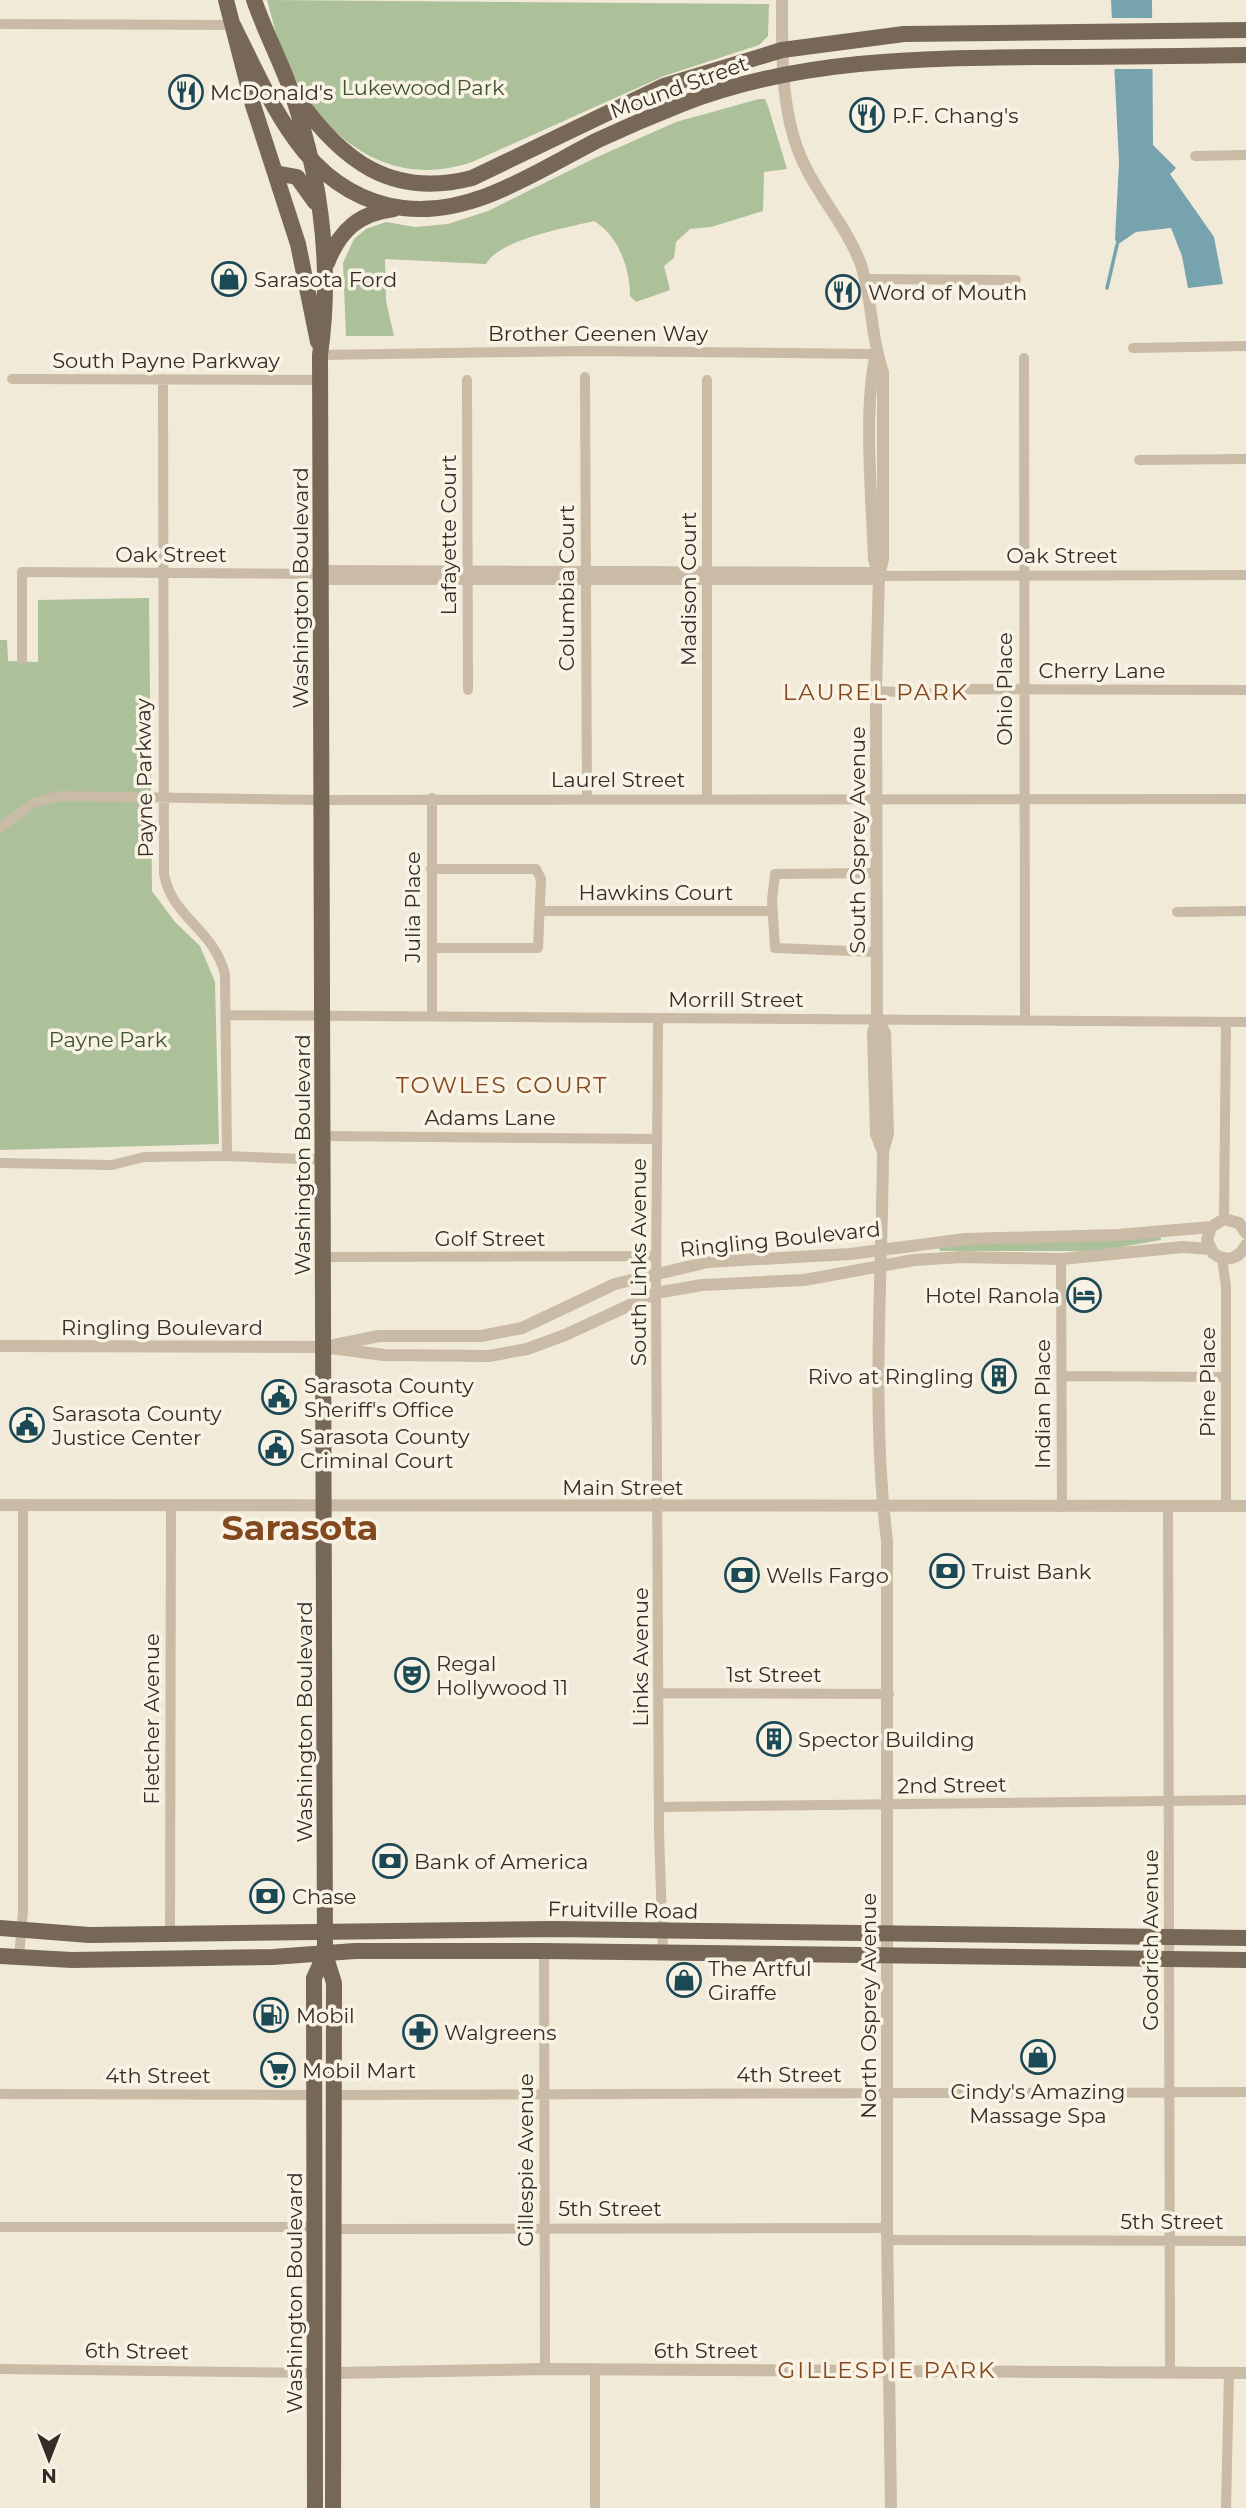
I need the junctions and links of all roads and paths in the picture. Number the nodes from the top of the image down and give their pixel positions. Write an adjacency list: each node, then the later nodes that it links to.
1 (226, 0): 5 (main road)
2 (254, 0): 14 (main road)
3 (782, 0): 9 (street, South Osprey Avenue)
4 (0, 24): 5 (street)
5 (233, 25): 17 (main road, Mound Street); 18 (main road, Washington Boulevard)
6 (1246, 30): 8 (main road, Mound Street)
7 (966, 32): 8 (main road, Mound Street); 9 (main road, Mound Street); 12 (main road)
8 (1013, 32): 11 (main road)
9 (782, 50): 13 (street, South Osprey Avenue); 14 (main road, Mound Street)
10 (1246, 55): 11 (main road, Mound Street)
11 (982, 57): 12 (main road, Mound Street)
12 (929, 58): 13 (main road, Mound Street)
13 (783, 74): 19 (main road, Mound Street); 22 (street, South Osprey Avenue)
14 (289, 85): 17 (main road, Washington Boulevard)
15 (1246, 155): 16 (street)
16 (1195, 156)
17 (313, 164): 19 (main road, Mound Street); 20 (main road, Washington Boulevard)
18 (275, 173): 20 (main road); 27 (main road, Washington Boulevard)
19 (402, 208): 21 (main road)
20 (320, 210): 21 (main road, Washington Boulevard)
21 (326, 265): 27 (main road, Washington Boulevard)
22 (865, 279): 23 (street); 26 (street, South Osprey Avenue)
23 (1016, 279)
24 (1246, 346): 25 (street)
25 (1133, 348)
26 (876, 354): 27 (street, Brother Geenen Way); 44 (street, South Osprey Avenue)
27 (320, 355): 32 (main road, Washington Boulevard)
28 (1024, 358): 38 (street, Ohio Place)
29 (585, 376): 41 (street, Columbia Court)
30 (12, 379): 31 (street, South Payne Parkway)
31 (163, 379): 32 (street, South Payne Parkway); 37 (street, Payne Parkway)
32 (320, 380): 39 (main road, Washington Boulevard)
33 (467, 380): 40 (street, Lafayette Court)
34 (707, 380): 42 (street, Madison Court)
35 (1246, 459): 36 (street)
36 (1139, 460)
37 (161, 573): 39 (street, Oak Street); 45 (street, Oak Street); 50 (street, Payne Parkway)
38 (1023, 574): 43 (street, Oak Street); 44 (street, Oak Street); 46 (street, Ohio Place)
39 (321, 575): 40 (street, Oak Street); 57 (main road, Washington Boulevard)
40 (467, 575): 41 (street, Oak Street); 47 (street, Lafayette Court)
41 (585, 575): 42 (street, Oak Street); 52 (street, Columbia Court)
42 (706, 575): 44 (street, Oak Street); 53 (street, Madison Court)
43 (1246, 575)
44 (878, 576): 49 (street, South Osprey Avenue)
45 (22, 660)
46 (1023, 689): 48 (street, Cherry Lane); 49 (street, Cherry Lane); 55 (street, Ohio Place)
47 (468, 690)
48 (1246, 690)
49 (876, 691): 54 (street, South Osprey Avenue)
50 (163, 797): 57 (street, Laurel Street); 58 (street, Laurel Street); 67 (street, Payne Parkway)
51 (432, 798): 52 (street, Laurel Street); 57 (street, Laurel Street); 59 (street, Julia Place)
52 (587, 799): 53 (street, Laurel Street)
53 (707, 799): 54 (street, Laurel Street)
54 (876, 799): 55 (street, Laurel Street); 60 (street, South Osprey Avenue)
55 (1024, 799): 56 (street, Laurel Street); 72 (street, Ohio Place)
56 (1246, 799)
57 (322, 800): 68 (main road, Washington Boulevard)
58 (0, 828)
59 (431, 869): 61 (street); 65 (street, Julia Place)
60 (876, 873): 62 (street); 66 (street, South Osprey Avenue)
61 (541, 911): 62 (street, Hawkins Court); 65 (street)
62 (772, 911): 66 (street)
63 (1246, 911): 64 (street)
64 (1177, 912)
65 (432, 948): 69 (street, Julia Place)
66 (877, 952): 71 (street, South Osprey Avenue)
67 (227, 1015): 68 (street, Morrill Street); 77 (street, Payne Parkway)
68 (323, 1015): 69 (street, Morrill Street); 75 (main road, Washington Boulevard)
69 (432, 1016): 70 (street, Morrill Street)
70 (658, 1018): 71 (street, Morrill Street); 76 (street, South Links Avenue)
71 (877, 1019): 72 (street, Morrill Street); 85 (street, South Osprey Avenue)
72 (1025, 1020): 73 (street, Morrill Street)
73 (1227, 1022): 74 (street, Morrill Street); 80 (street)
74 (1246, 1022)
75 (323, 1136): 76 (street, Adams Lane); 78 (main road, Washington Boulevard)
76 (657, 1139): 86 (street, South Links Avenue)
77 (227, 1156): 78 (street); 79 (street)
78 (323, 1160): 87 (main road, Washington Boulevard)
79 (0, 1163)
80 (1224, 1219): 81 (street); 82 (street)
81 (1211, 1227): 84 (street); 85 (street, Ringling Boulevard)
82 (1246, 1232)
83 (1246, 1246): 88 (street)
84 (1209, 1249): 88 (street); 89 (street, Ringling Boulevard)
85 (882, 1250): 90 (street, South Osprey Avenue); 91 (street, Ringling Boulevard)
86 (656, 1256): 87 (street, Golf Street); 91 (street, South Links Avenue)
87 (323, 1257): 94 (main road, Washington Boulevard)
88 (1222, 1258): 96 (street, Pine Place)
89 (1061, 1259): 90 (street, Ringling Boulevard); 95 (street, Indian Place)
90 (882, 1267): 92 (street, Ringling Boulevard); 100 (street, South Osprey Avenue)
91 (656, 1272): 92 (street, South Links Avenue); 94 (street, Ringling Boulevard)
92 (656, 1293): 94 (street, Ringling Boulevard); 101 (street, South Links Avenue)
93 (0, 1346): 94 (street, Ringling Boulevard)
94 (323, 1347): 104 (main road, Washington Boulevard)
95 (1062, 1376): 96 (street); 105 (street, Indian Place)
96 (1226, 1377): 102 (street, Pine Place)
97 (172, 1504): 99 (street, Main Street); 104 (street, Main Street); 117 (street, Fletcher Avenue)
98 (0, 1505): 99 (street, Main Street)
99 (23, 1505): 114 (street)
100 (883, 1505): 101 (street, Main Street); 105 (street, Main Street); 108 (street, North Osprey Avenue)
101 (659, 1506): 104 (street, Main Street); 107 (street, Links Avenue)
102 (1226, 1506): 103 (street, Main Street); 106 (street, Main Street)
103 (1246, 1506)
104 (324, 1507): 115 (main road, Washington Boulevard)
105 (1062, 1507): 106 (street, Main Street)
106 (1168, 1507): 110 (street, Goodrich Avenue)
107 (660, 1693): 108 (street, 1st Street); 112 (street, Links Avenue)
108 (889, 1694): 111 (street, North Osprey Avenue)
109 (1246, 1800): 110 (street, 2nd Street)
110 (1168, 1802): 111 (street, 2nd Street); 119 (street, Goodrich Avenue)
111 (888, 1806): 112 (street, 2nd Street); 118 (street, North Osprey Avenue)
112 (659, 1807): 116 (street, Links Avenue)
113 (0, 1928): 114 (main road, Fruitville Road)
114 (21, 1930): 117 (main road, Fruitville Road); 126 (street)
115 (325, 1931): 116 (main road, Fruitville Road); 117 (main road, Fruitville Road); 122 (main road, Washington Boulevard)
116 (661, 1932): 118 (main road, Fruitville Road); 123 (street, Links Avenue)
117 (170, 1933)
118 (888, 1935): 119 (main road, Fruitville Road); 125 (street, North Osprey Avenue)
119 (1169, 1937): 120 (main road, Fruitville Road); 127 (street, Goodrich Avenue)
120 (1246, 1938)
121 (544, 1951): 122 (main road, Fruitville Road); 123 (main road, Fruitville Road); 133 (street, Gillespie Avenue)
122 (325, 1954): 126 (main road, Fruitville Road); 134 (main road, Washington Boulevard); 135 (main road, Washington Boulevard)
123 (663, 1954): 125 (main road, Fruitville Road)
124 (0, 1956): 126 (main road, Fruitville Road)
125 (888, 1956): 127 (main road, Fruitville Road); 130 (street, North Osprey Avenue)
126 (19, 1957)
127 (1169, 1959): 128 (main road, Fruitville Road); 131 (street, Goodrich Avenue)
128 (1246, 1960)
129 (1246, 2092): 131 (street, 4th Street)
130 (886, 2093): 131 (street, 4th Street); 133 (street, 4th Street); 140 (street, North Osprey Avenue)
131 (1170, 2093): 141 (street, Goodrich Avenue)
132 (0, 2094): 134 (street, 4th Street)
133 (545, 2094): 135 (street, 4th Street); 138 (street, Gillespie Avenue)
134 (315, 2095): 137 (main road, Washington Boulevard)
135 (333, 2095): 139 (main road, Washington Boulevard)
136 (0, 2227): 137 (street)
137 (315, 2227): 143 (main road); 149 (main road, Washington Boulevard)
138 (544, 2227): 139 (street, 5th Street); 140 (street, 5th Street); 145 (street, Gillespie Avenue)
139 (334, 2229): 143 (main road, Washington Boulevard)
140 (887, 2234): 141 (street, 5th Street); 147 (street, North Osprey Avenue)
141 (1169, 2241): 142 (street, 5th Street); 148 (street, Goodrich Avenue)
142 (1246, 2241)
143 (334, 2344): 152 (main road, Washington Boulevard)
144 (0, 2369): 149 (street, 6th Street)
145 (545, 2369): 146 (street, 6th Street); 152 (street, 6th Street)
146 (595, 2369): 147 (street, 6th Street); 155 (street)
147 (890, 2369): 148 (street, 6th Street); 156 (street, North Osprey Avenue)
148 (1170, 2372): 150 (street, 6th Street)
149 (315, 2373): 153 (main road, Washington Boulevard)
150 (1229, 2373): 151 (street, 6th Street); 157 (street)
151 (1246, 2373)
152 (334, 2374): 154 (main road, Washington Boulevard)
153 (315, 2508)
154 (333, 2508)
155 (595, 2508)
156 (891, 2508)
157 (1226, 2508)

